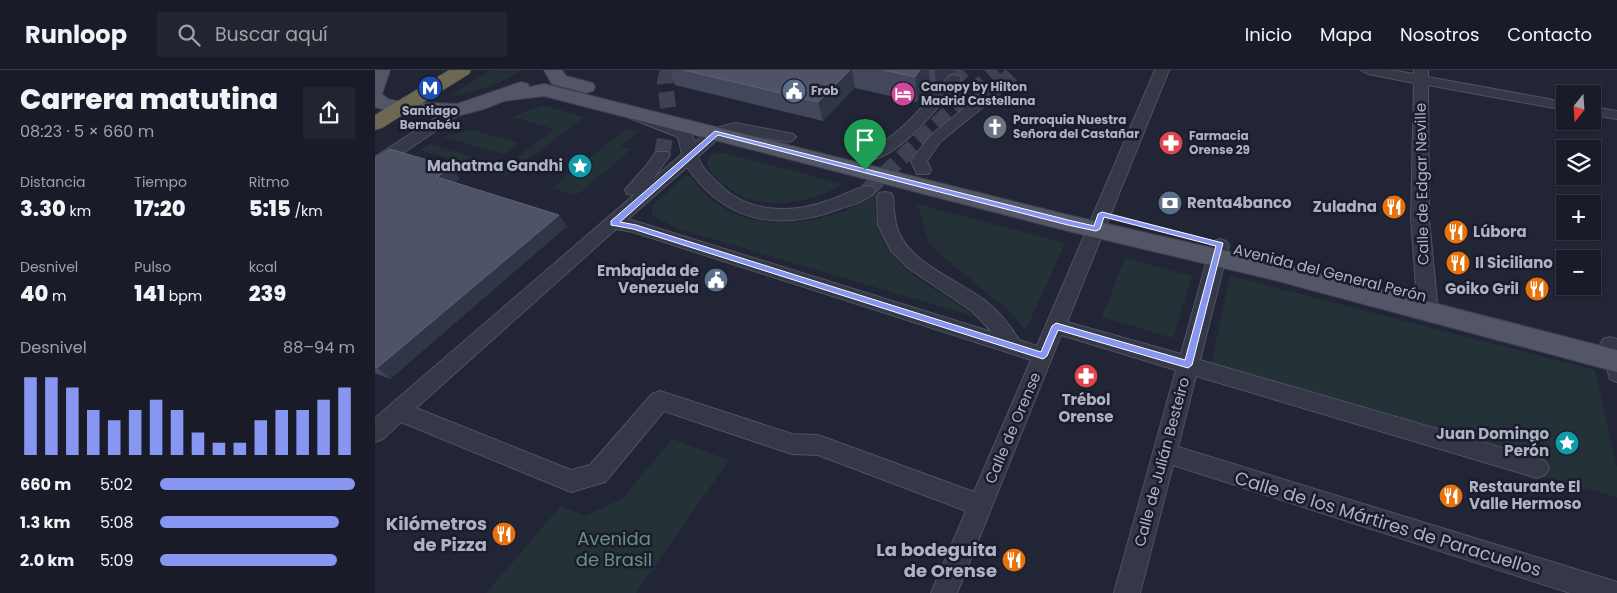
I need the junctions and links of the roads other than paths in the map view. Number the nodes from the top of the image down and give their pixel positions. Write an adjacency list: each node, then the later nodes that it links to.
1 (381, 70): 12 (main road)
2 (439, 70): 12 (highway)
3 (462, 70): 12 (highway)
4 (549, 70): 11 (main road)
5 (553, 70): 20 (main road, Avenida del General Perón)
6 (1162, 70): 28 (street, Calle de Orense)
7 (1368, 70): 8 (street)
8 (1421, 75): 13 (street); 31 (street, Calle de Edgar Neville)
9 (954, 79): 23 (street)
10 (1000, 86): 25 (street)
11 (506, 96): 14 (main road); 15 (main road, Avenida del General Perón)
12 (381, 101): 14 (main road); 18 (highway)
13 (1556, 104)
14 (457, 110): 24 (street)
15 (629, 112): 19 (main road, Avenida del General Perón); 22 (street, Avenida del General Perón)
16 (1601, 112): 17 (street)
17 (1617, 115)
18 (375, 124)
19 (717, 132): 20 (street); 22 (street); 28 (main road, Avenida del General Perón)
20 (789, 137): 23 (main road, Avenida del General Perón)
21 (662, 155): 34 (street)
22 (689, 156): 26 (street, Avenida del General Perón); 29 (street)
23 (864, 157): 25 (main road, Avenida del General Perón)
24 (375, 164)
25 (923, 170): 28 (main road, Avenida del General Perón)
26 (867, 191)
27 (885, 197): 33 (street)
28 (1099, 221): 30 (main road, Avenida del General Perón); 32 (street, Calle de Orense)
29 (614, 223): 33 (street); 34 (street)
30 (1218, 251): 31 (main road, Avenida del General Perón); 37 (street, Calle de Julián Besteiro)
31 (1427, 304): 36 (main road, Avenida del General Perón)
32 (1056, 326): 35 (street, Calle de Orense); 37 (street)
33 (1011, 345): 35 (street)
34 (467, 349): 38 (street)
35 (1043, 356): 42 (street, Calle de Orense)
36 (1615, 357)
37 (1188, 365): 40 (street, Calle de Julián Besteiro); 41 (street)
38 (399, 411): 39 (street); 42 (street)
39 (375, 432)
40 (1165, 452): 44 (street, Calle de Julián Besteiro); 45 (street, Calle de los Mártires de Paracuellos)
41 (1537, 468)
42 (980, 505): 43 (street, Calle de Orense)
43 (944, 593)
44 (1127, 593)
45 (1611, 593)

